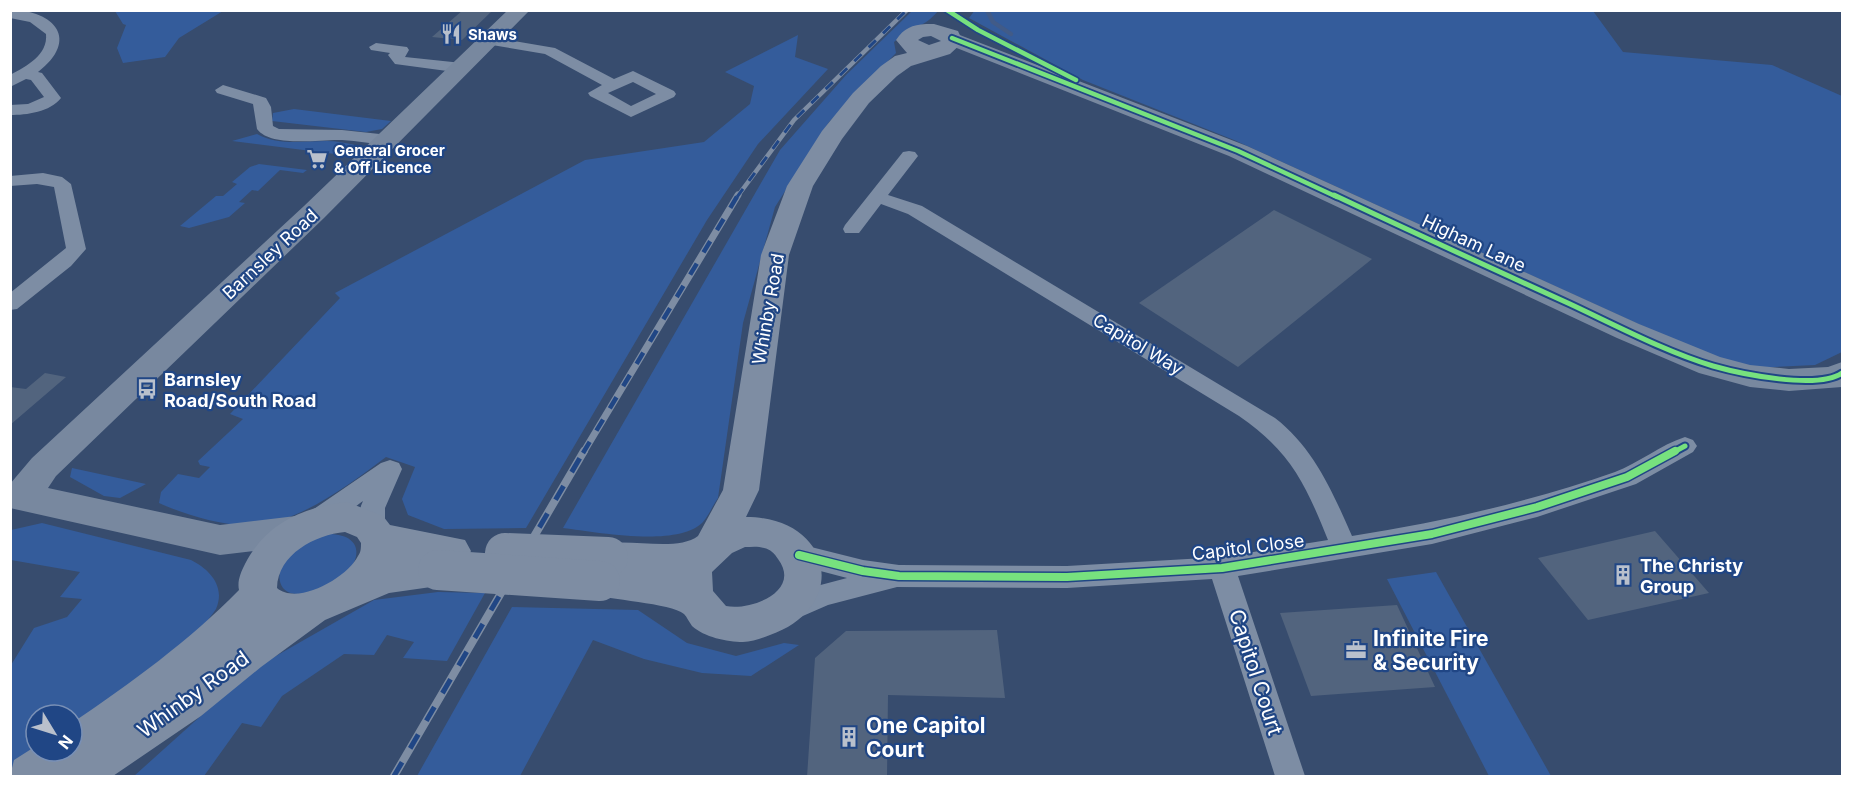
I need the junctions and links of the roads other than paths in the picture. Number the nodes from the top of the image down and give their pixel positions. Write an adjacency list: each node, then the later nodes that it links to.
1 (520, 10): 4 (main road, Barnsley Road)
2 (10, 14): 8 (street)
3 (946, 34): 5 (highway, Whinby Road); 5 (highway); 18 (main road, Higham Lane)
4 (490, 40): 7 (main road, Barnsley Road); 9 (street)
5 (909, 46): 20 (highway, Whinby Road)
6 (376, 47): 7 (street)
7 (462, 68): 12 (main road, Barnsley Road)
8 (17, 78): 11 (street)
9 (614, 85)
10 (223, 90): 12 (street)
11 (10, 110)
12 (389, 140): 21 (main road, Barnsley Road)
13 (909, 156): 15 (street)
14 (10, 181): 17 (street)
15 (876, 197): 16 (street); 26 (street, Capitol Way)
16 (852, 229)
17 (10, 304)
18 (1842, 373)
19 (1685, 446): 26 (street, Capitol Close)
20 (741, 490): 24 (highway); 27 (highway, Whinby Road)
21 (16, 501): 25 (main road, Barnsley Road)
22 (305, 527): 23 (highway); 23 (street); 25 (main road, Barnsley Road); 33 (highway)
23 (375, 532): 29 (highway, Whinby Road); 35 (highway)
24 (768, 533): 27 (highway); 28 (highway)
25 (220, 540): 33 (main road)
26 (1345, 549): 30 (street, Capitol Close)
27 (707, 551): 31 (highway, Whinby Road); 34 (highway)
28 (799, 555): 32 (street, Capitol Close); 36 (highway)
29 (445, 560): 31 (highway, Whinby Road, bridge); 35 (highway, Whinby Road)
30 (1222, 568): 32 (street, Capitol Close); 39 (street, Capitol Court)
31 (604, 569): 34 (highway, Whinby Road)
32 (899, 576): 36 (street, Capitol Close)
33 (259, 588): 35 (highway); 37 (highway, Whinby Road)
34 (694, 601): 36 (highway)
35 (328, 603): 41 (highway, Whinby Road)
36 (772, 618)
37 (84, 740)
38 (50, 763): 40 (highway)
39 (1289, 776): 42 (street, Capitol Court)
40 (30, 777)
41 (75, 777)
42 (1296, 777)

